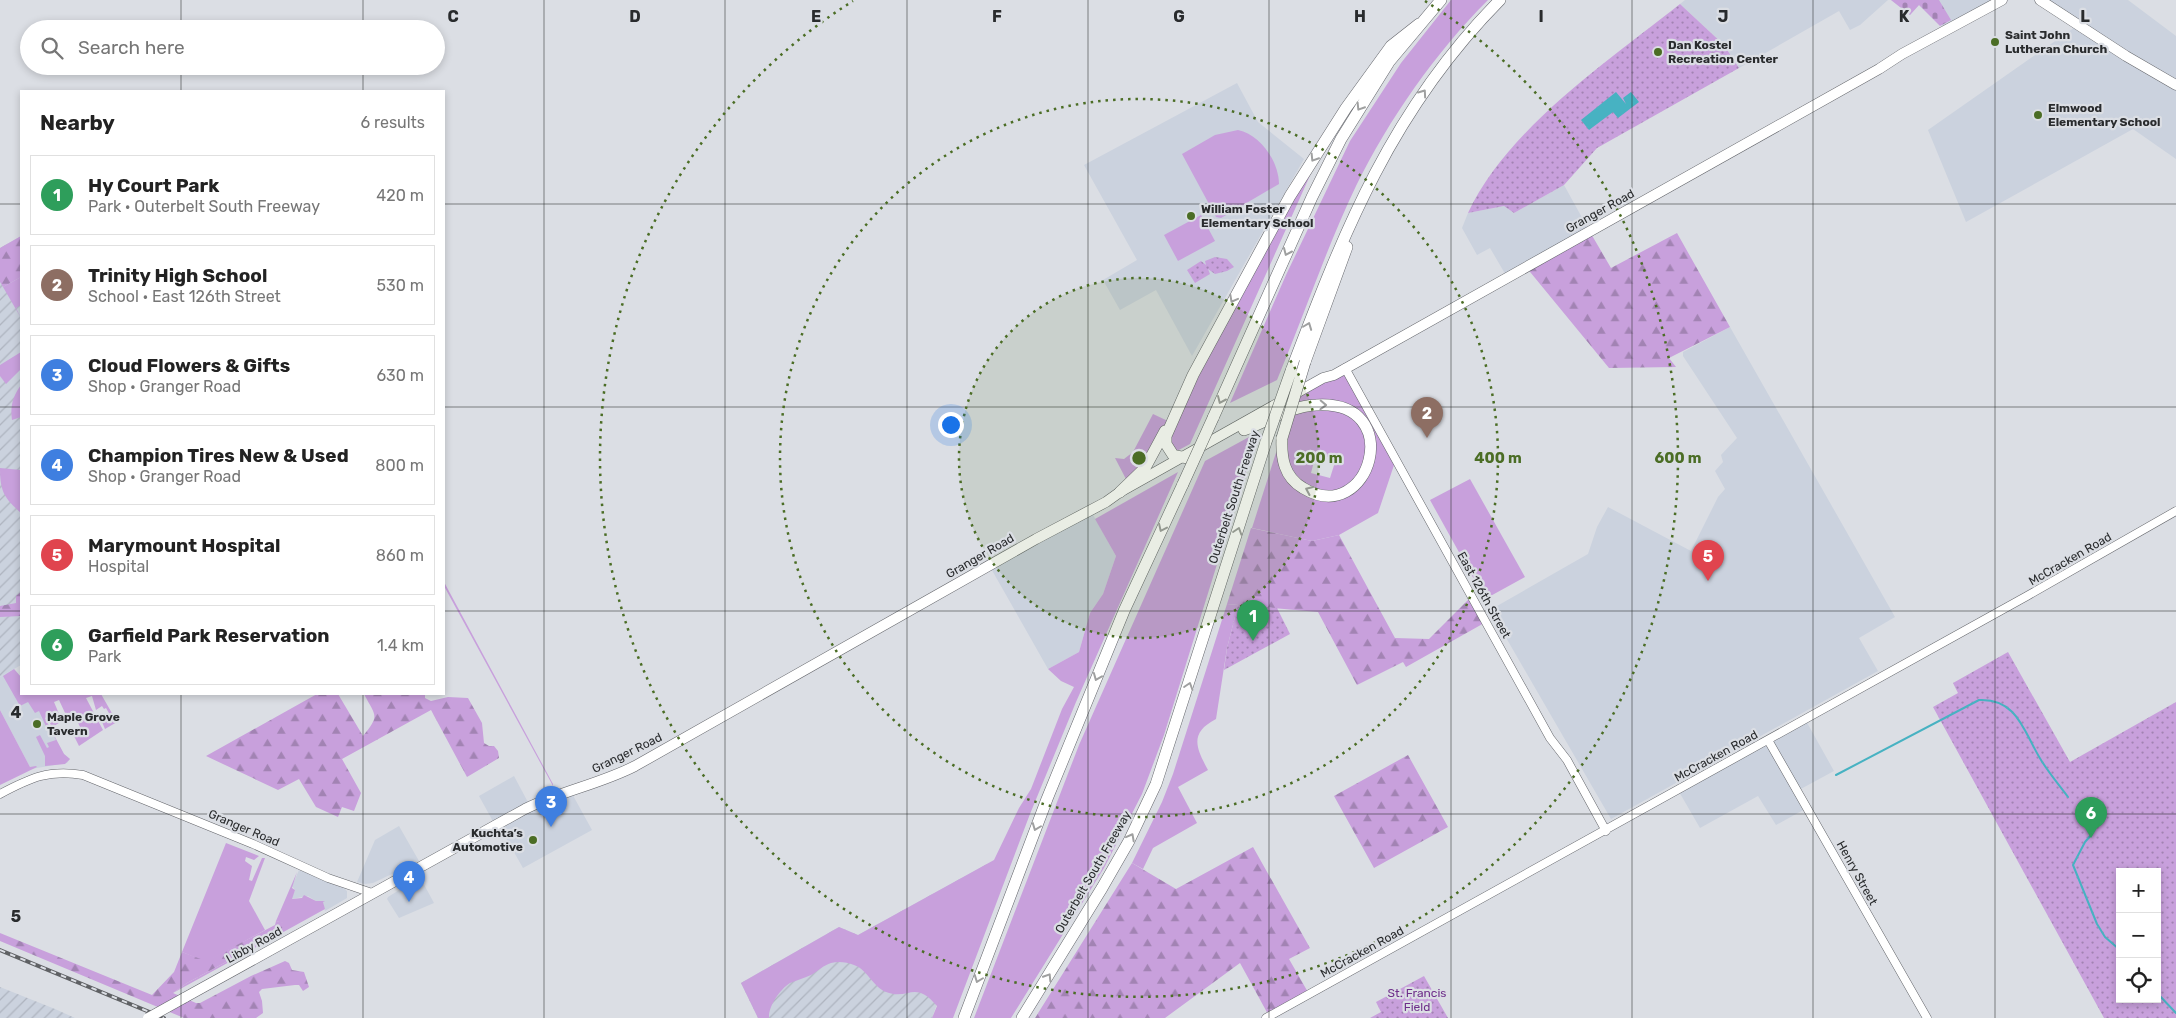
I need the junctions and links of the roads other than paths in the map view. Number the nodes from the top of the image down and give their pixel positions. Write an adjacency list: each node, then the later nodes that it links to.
1 (1441, 0): 5 (highway)
2 (1500, 0): 7 (highway, Outerbelt South Freeway, one-way to 2)
3 (2002, 0): 8 (main road, Granger Road)
4 (2040, 0): 6 (main road)
5 (1419, 24): 10 (highway, one-way to 10); 21 (highway, one-way to 21, bridge)
6 (2176, 85)
7 (1362, 195): 11 (highway, one-way to 7, bridge); 22 (highway, Outerbelt South Freeway, one-way to 7, bridge)
8 (1345, 368): 9 (main road, Granger Road); 18 (street, East 126th Street)
9 (1334, 374): 11 (main road, Granger Road); 12 (main road, Granger Road)
10 (1181, 401): 12 (highway); 13 (highway)
11 (1244, 430): 12 (main road, Granger Road)
12 (1186, 459): 13 (main road, Granger Road); 14 (main road, Granger Road)
13 (1120, 492): 14 (main road, Granger Road)
14 (1106, 502): 19 (main road, Granger Road)
15 (2176, 511): 16 (street, McCracken Road)
16 (1768, 740): 18 (street, McCracken Road); 24 (street, Henry Street)
17 (0, 794): 19 (street, Granger Road)
18 (1606, 831): 23 (street, McCracken Road)
19 (372, 893): 20 (main road, Libby Road, bridge)
20 (148, 1018)
21 (964, 1018)
22 (1022, 1018)
23 (1266, 1018)
24 (1927, 1018)

